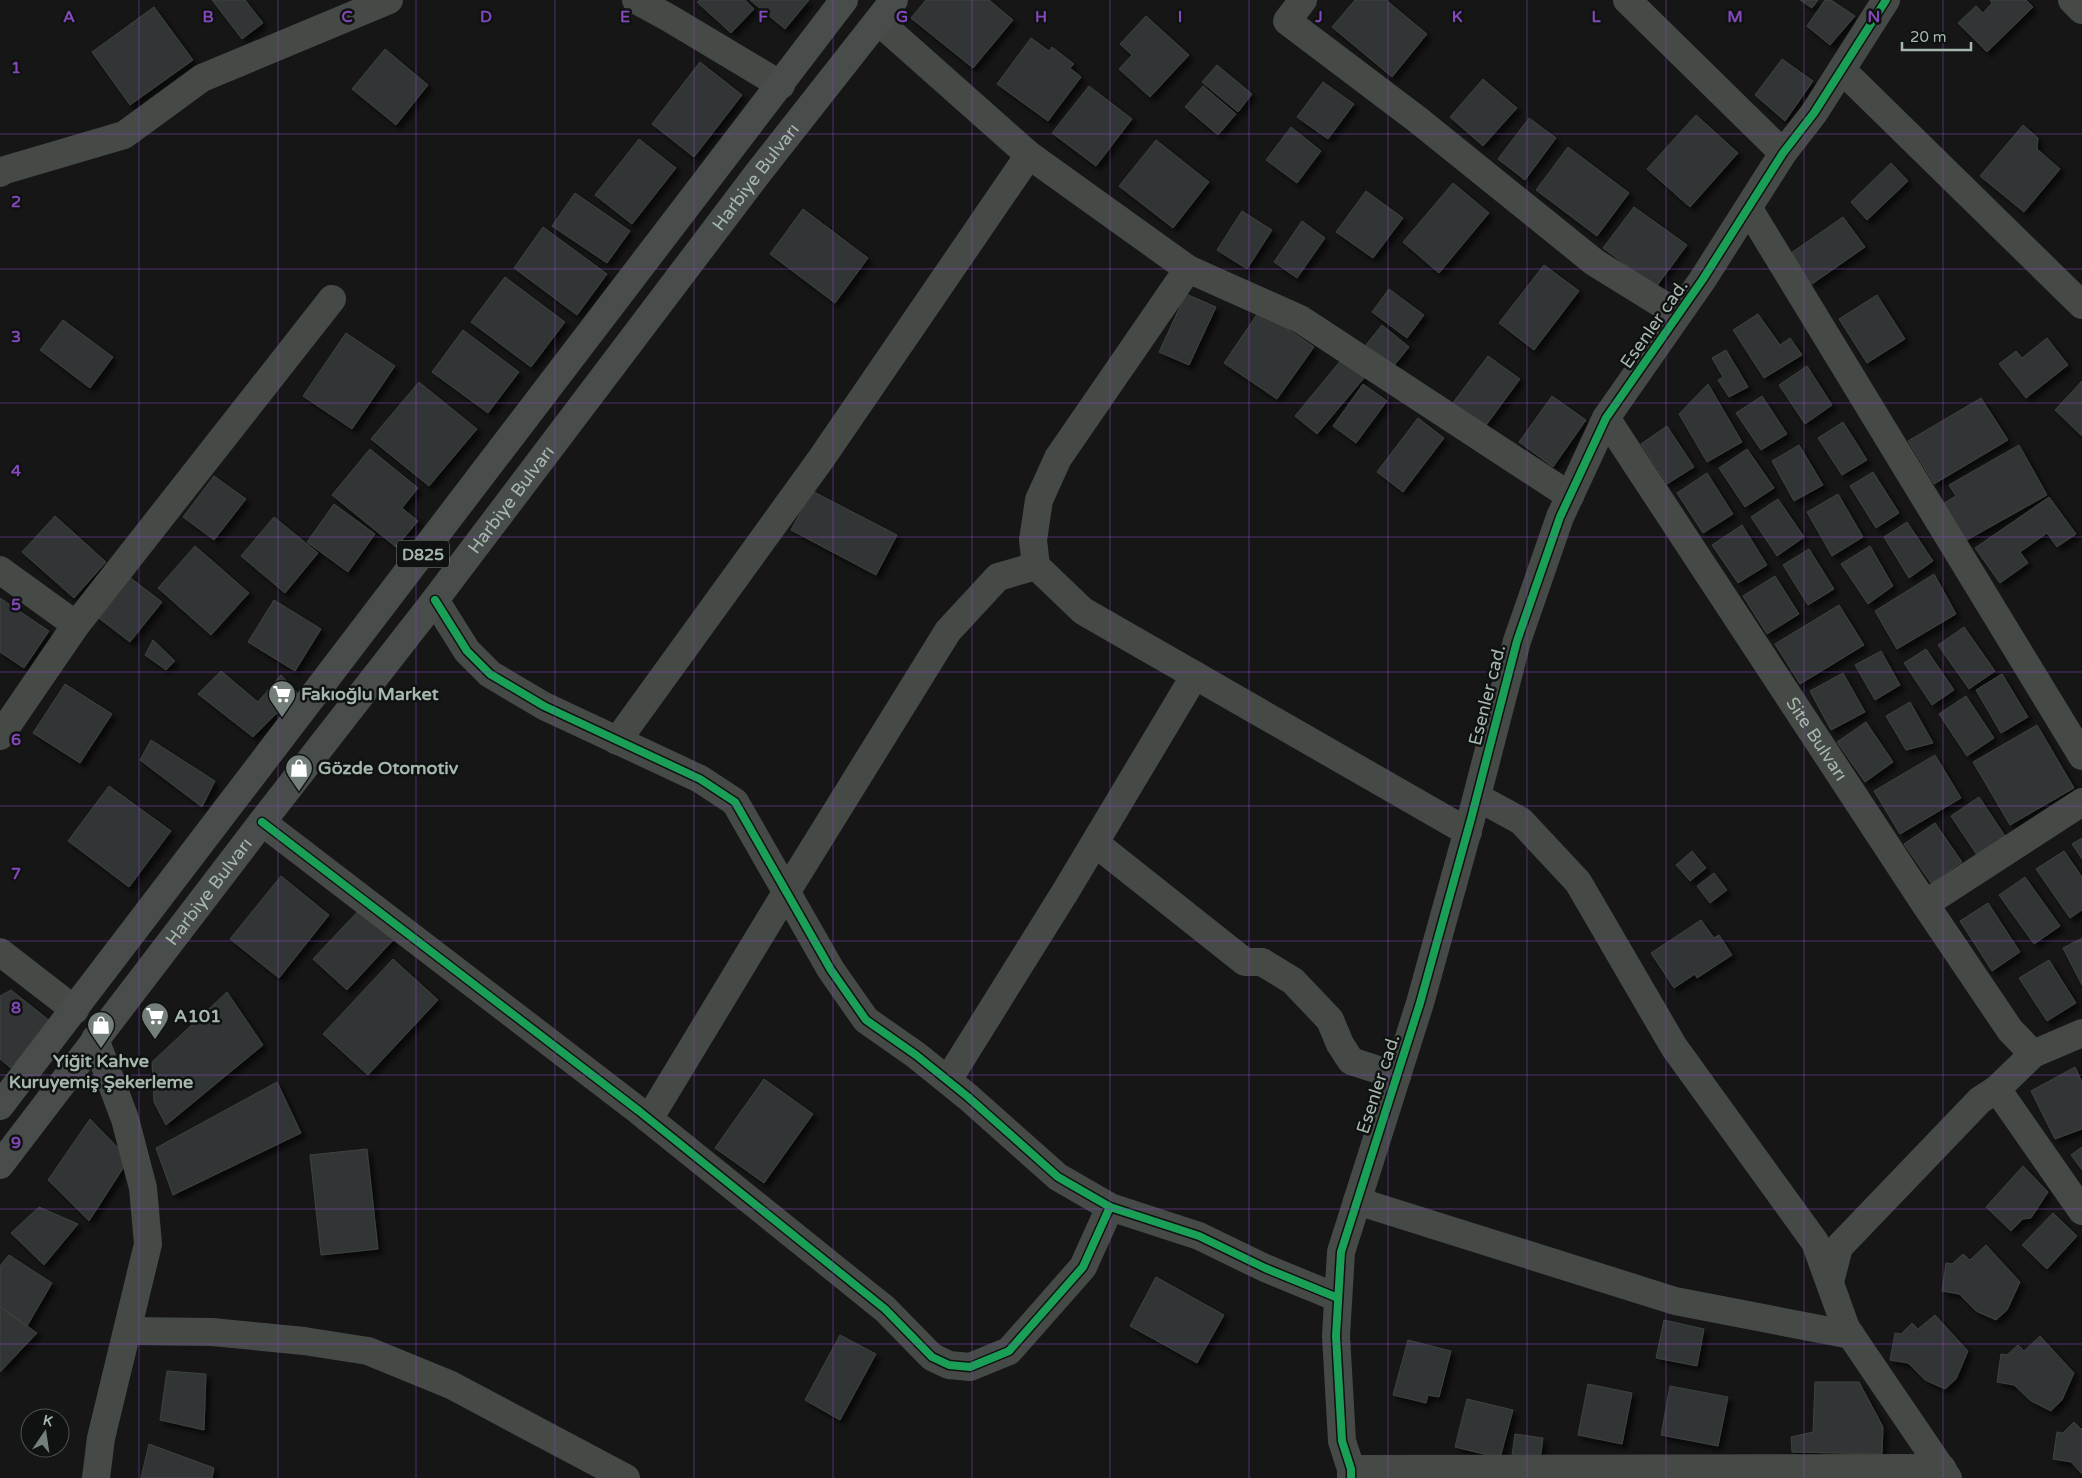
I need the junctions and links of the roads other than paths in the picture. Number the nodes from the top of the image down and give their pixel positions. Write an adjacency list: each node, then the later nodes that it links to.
1 (389, 0): 15 (street)
2 (636, 0): 12 (street)
3 (844, 0): 12 (main road, Harbiye Bulvarı / D825)
4 (894, 0): 10 (main road, Harbiye Bulvarı / D825)
5 (1303, 0): 20 (street)
6 (1628, 0): 13 (street)
7 (1886, 0): 11 (street, Esenler cad.)
8 (2072, 0): 9 (street)
9 (2082, 10)
10 (878, 22): 14 (street); 25 (main road, Harbiye Bulvarı / D825)
11 (1842, 70): 13 (street, Esenler cad.); 19 (street)
12 (781, 85): 39 (main road, Harbiye Bulvarı / D825)
13 (1783, 153): 16 (street, Esenler cad.)
14 (1029, 155): 17 (street); 29 (street)
15 (0, 173)
16 (1749, 209): 20 (street, Esenler cad.); 30 (street)
17 (1188, 269): 22 (street); 23 (street)
18 (332, 299): 26 (street)
19 (2082, 305)
20 (1678, 314): 21 (street, Esenler cad.)
21 (1606, 418): 22 (street, Esenler cad.); 37 (street, Site Bulvarı)
22 (1570, 496): 31 (street, Esenler cad.)
23 (1036, 566): 27 (street); 36 (street)
24 (0, 570): 26 (street)
25 (435, 600): 29 (street); 33 (main road, Harbiye Bulvarı / D825)
26 (76, 625): 28 (street)
27 (1195, 675): 34 (street); 35 (street)
28 (0, 736)
29 (618, 741): 36 (street)
30 (2082, 756)
31 (1477, 797): 34 (street, Esenler cad.); 52 (street)
32 (2082, 802): 37 (street)
33 (262, 822): 41 (main road, Harbiye Bulvarı / D825); 47 (street)
34 (1468, 832): 43 (street, Esenler cad.)
35 (1095, 843): 43 (street); 44 (street)
36 (786, 891): 44 (street); 47 (street)
37 (1925, 904): 42 (street, Site Bulvarı)
38 (0, 952): 39 (street)
39 (75, 1010): 46 (main road, Harbiye Bulvarı / D825)
40 (2082, 1033): 42 (street)
41 (95, 1039): 48 (main road, Harbiye Bulvarı / D825); 54 (street)
42 (2033, 1054): 45 (street)
43 (1397, 1076): 49 (street, Esenler cad.)
44 (948, 1080): 50 (street)
45 (1997, 1089): 51 (street); 52 (street)
46 (0, 1106)
47 (649, 1119): 50 (street)
48 (0, 1165)
49 (1357, 1201): 53 (street, Esenler cad.); 55 (street)
50 (1110, 1207): 53 (street)
51 (2082, 1211)
52 (1830, 1282): 55 (street)
53 (1338, 1298): 57 (street, Esenler cad.)
54 (128, 1331): 58 (street); 59 (street)
55 (1851, 1335): 56 (street)
56 (1945, 1473): 57 (street)
57 (1351, 1474)
58 (96, 1478)
59 (626, 1478)

